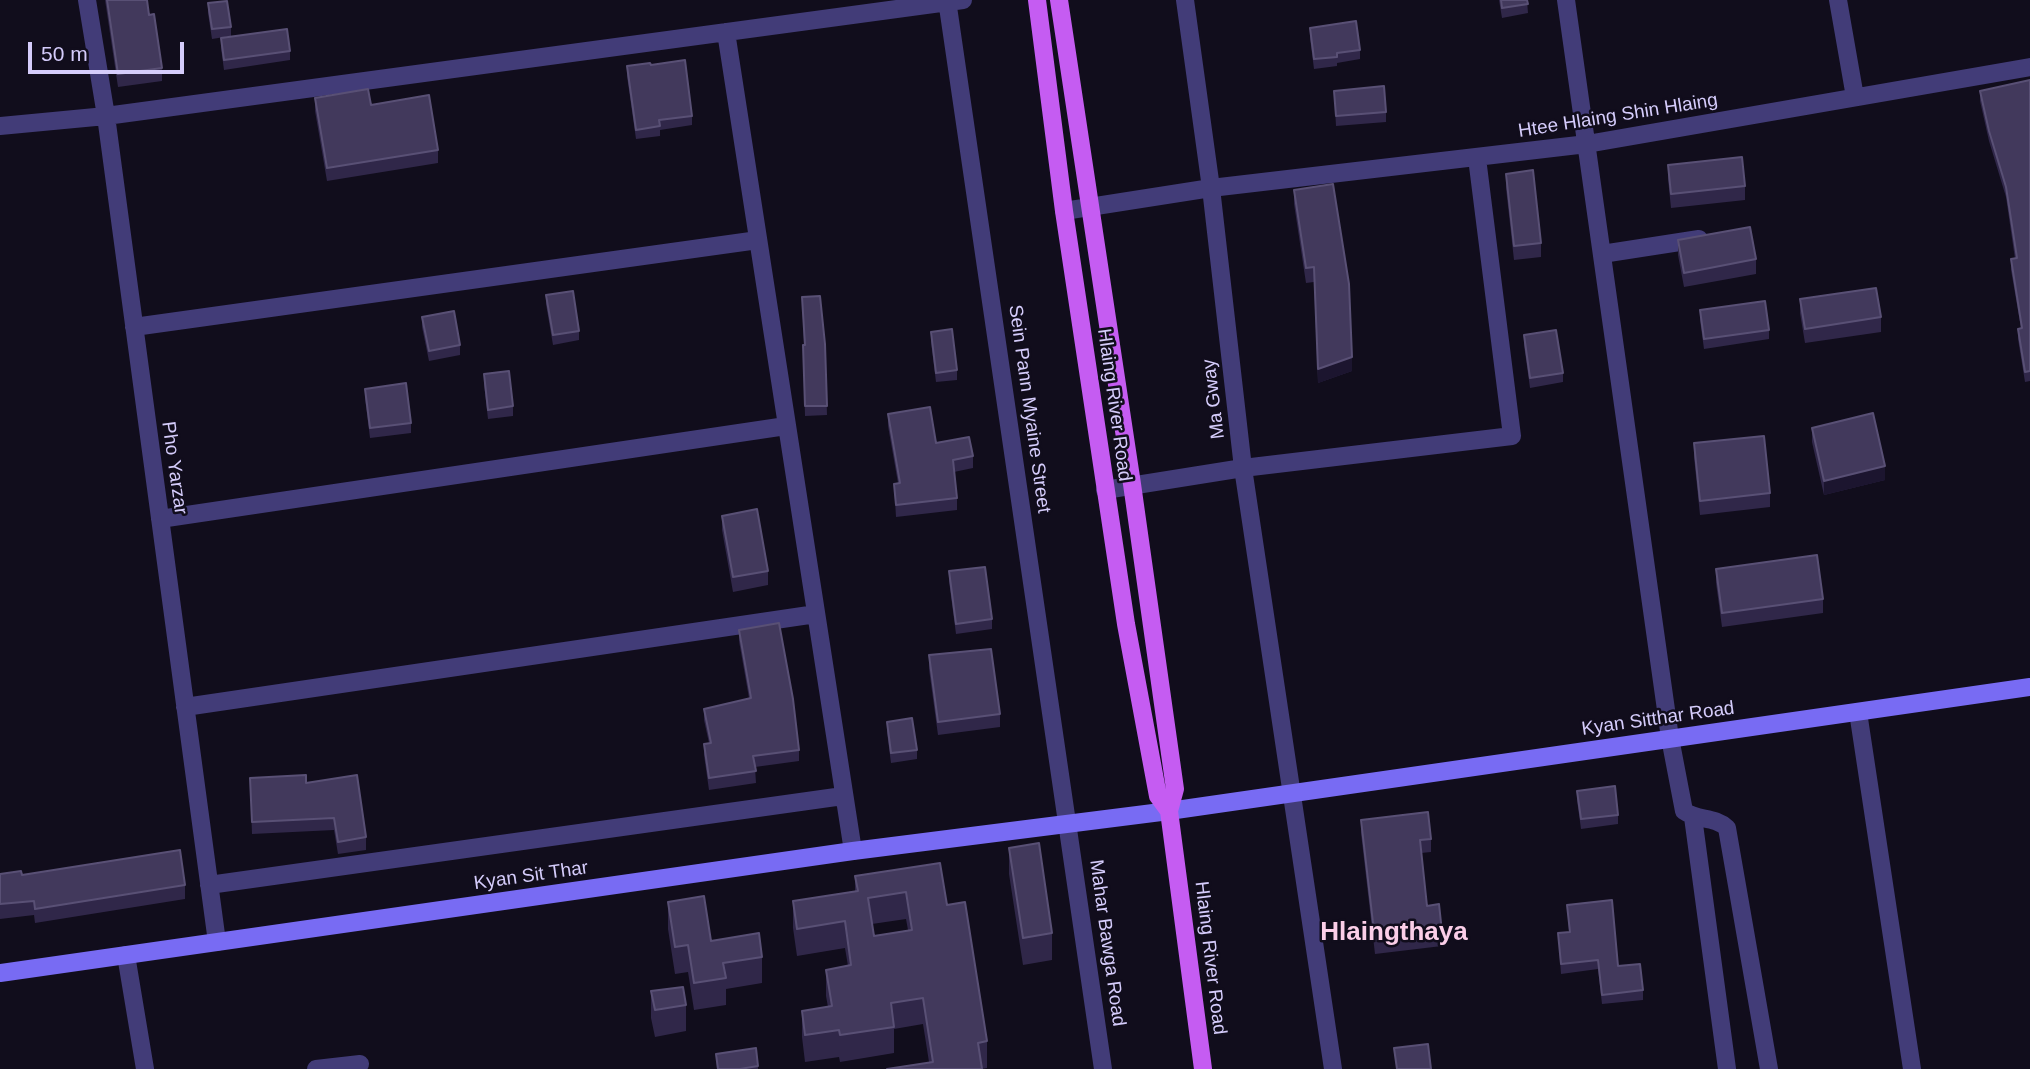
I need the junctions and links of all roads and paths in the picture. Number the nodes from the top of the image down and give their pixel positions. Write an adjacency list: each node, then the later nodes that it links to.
1 (87, 0): 11 (street, Pho Yarzar)
2 (1037, 0): 17 (main road, Hlaing River Road)
3 (1059, 0): 16 (main road, Hlaing River Road)
4 (1185, 0): 15 (street, Ma Gway)
5 (1566, 0): 13 (street)
6 (1838, 0): 10 (street)
7 (952, 1): 8 (street); 36 (street, Sein Pann Myaine Street)
8 (726, 32): 11 (street); 19 (street)
9 (2030, 66): 10 (street, Htee Hlaing Shin Hlaing)
10 (1855, 97): 13 (street, Htee Hlaing Shin Hlaing)
11 (106, 116): 12 (street); 21 (street, Pho Yarzar)
12 (0, 126)
13 (1587, 144): 14 (street, Htee Hlaing Shin Hlaing); 20 (street)
14 (1477, 158): 15 (street, Htee Hlaing Shin Hlaing); 23 (street)
15 (1210, 188): 16 (street, Htee Hlaing Shin Hlaing); 23 (street, Ma Gway)
16 (1088, 206): 17 (street, Htee Hlaing Shin Hlaing); 24 (main road, Hlaing River Road)
17 (1064, 211): 25 (main road, Hlaing River Road)
18 (1717, 237): 20 (street)
19 (758, 240): 21 (street); 22 (street)
20 (1602, 254): 31 (street)
21 (134, 327): 26 (street, Pho Yarzar)
22 (786, 426): 26 (street); 27 (street)
23 (1243, 468): 24 (street); 32 (street, Ma Gway)
24 (1132, 484): 25 (street); 34 (main road, Hlaing River Road)
25 (1105, 490): 34 (main road, Hlaing River Road)
26 (160, 519): 29 (street, Pho Yarzar)
27 (816, 614): 29 (street); 33 (street)
28 (2030, 688): 30 (main road, Kyan Sitthar Road)
29 (185, 707): 38 (street, Pho Yarzar)
30 (1858, 712): 31 (main road, Kyan Sitthar Road); 50 (street)
31 (1670, 738): 32 (main road, Kyan Sitthar Road); 35 (street)
32 (1292, 792): 34 (main road, Kyan Sitthar Road); 47 (street, Ma Gway)
33 (843, 796): 37 (street); 38 (street)
34 (1169, 811): 36 (main road, Kyan Sit Thar); 46 (main road, Hlaing River Road)
35 (1693, 817): 48 (street); 49 (street)
36 (1069, 823): 37 (main road, Kyan Sit Thar); 45 (street, Mahar Bawga Road)
37 (853, 851): 39 (main road, Kyan Sit Thar)
38 (209, 885): 39 (street, Pho Yarzar)
39 (217, 942): 40 (main road, Kyan Sit Thar)
40 (126, 955): 41 (main road, Kyan Sit Thar); 43 (street)
41 (0, 973)
42 (360, 1064): 44 (street)
43 (145, 1069)
44 (316, 1069)
45 (1103, 1069)
46 (1203, 1069)
47 (1333, 1069)
48 (1727, 1069)
49 (1769, 1069)
50 (1912, 1069)

